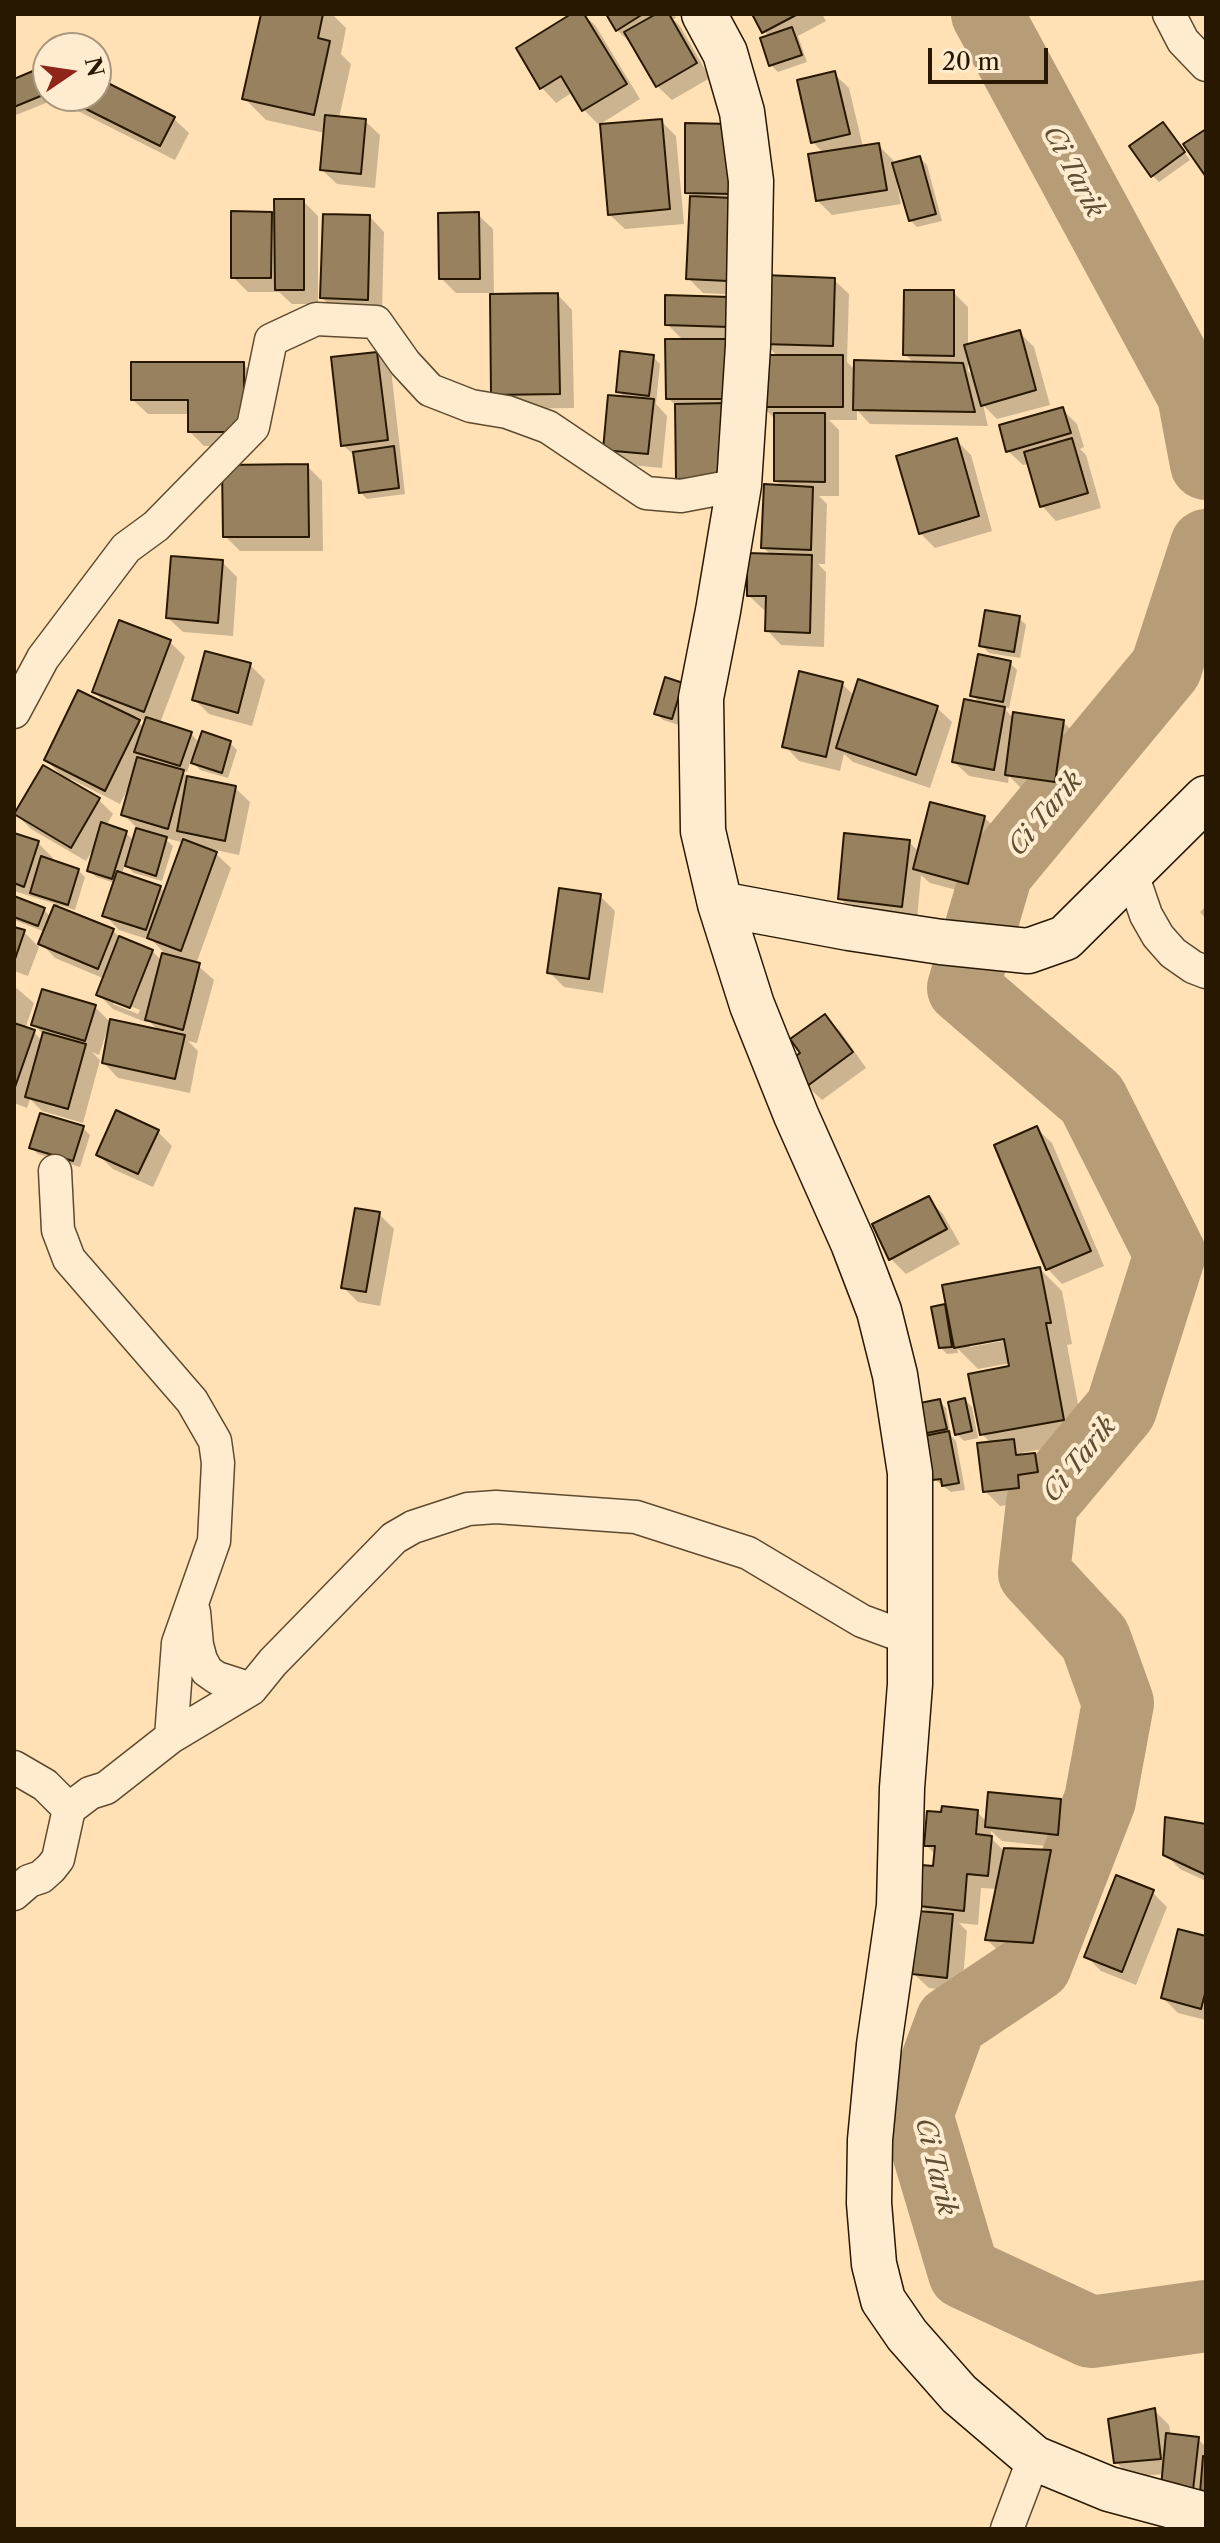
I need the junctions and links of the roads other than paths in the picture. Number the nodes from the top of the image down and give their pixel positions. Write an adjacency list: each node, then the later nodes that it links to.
1 (704, 14): 4 (street)
2 (1169, 14): 3 (street)
3 (1206, 65)
4 (739, 485): 5 (street); 8 (street)
5 (14, 712)
6 (1206, 798): 7 (street)
7 (1131, 871): 8 (street); 9 (street)
8 (720, 904): 12 (street)
9 (1206, 972)
10 (55, 1171): 11 (street)
11 (193, 1599): 13 (street); 14 (street)
12 (911, 1639): 13 (street); 18 (street)
13 (251, 1689): 14 (street)
14 (171, 1737): 16 (street)
15 (14, 1767): 16 (street)
16 (69, 1809): 17 (street)
17 (14, 1894)
18 (1034, 2458): 19 (street); 20 (street)
19 (1206, 2515)
20 (1007, 2529)

